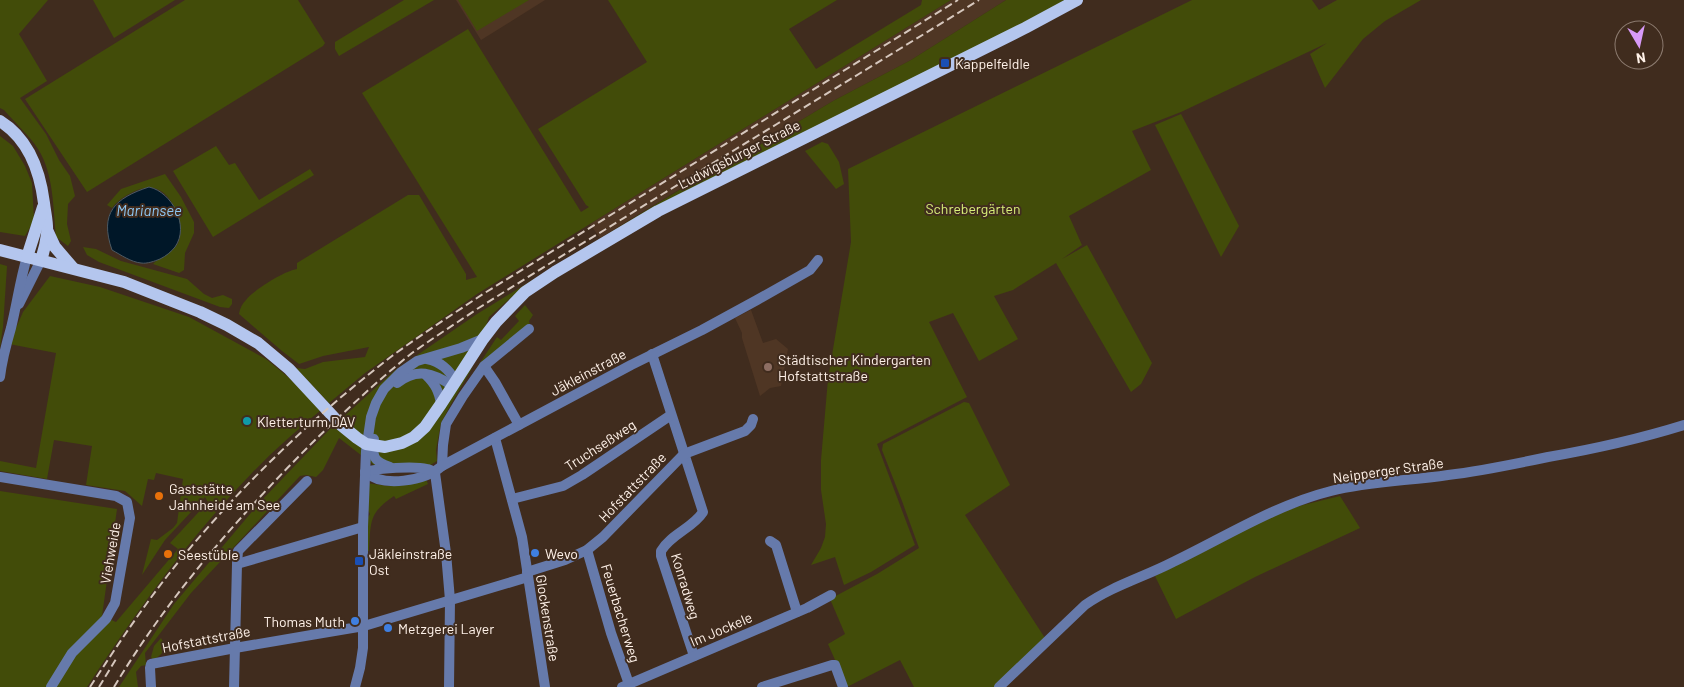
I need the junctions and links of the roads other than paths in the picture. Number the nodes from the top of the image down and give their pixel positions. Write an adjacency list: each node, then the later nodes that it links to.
1 (1077, 0): 12 (main road, Ludwigsburger Straße)
2 (0, 121): 3 (main road)
3 (44, 204): 4 (main road); 6 (main road)
4 (48, 232): 7 (main road); 9 (main road)
5 (0, 250): 6 (main road, Ludwigsburger Straße)
6 (27, 256): 7 (main road, Ludwigsburger Straße); 10 (street)
7 (41, 260): 9 (main road, Ludwigsburger Straße); 10 (street)
8 (818, 260): 13 (street, Jäkleinstraße)
9 (73, 268): 19 (main road, Ludwigsburger Straße)
10 (13, 316): 17 (street)
11 (529, 329): 15 (street)
12 (483, 339): 14 (street); 18 (main road, Ludwigsburger Straße)
13 (652, 354): 20 (street); 23 (street, Jäkleinstraße)
14 (426, 358): 18 (street); 21 (street)
15 (484, 366): 23 (street); 29 (street)
16 (423, 373): 18 (street); 19 (street); 21 (street)
17 (0, 377)
18 (455, 383): 19 (main road, Ludwigsburger Straße)
19 (441, 404)
20 (671, 415): 27 (street); 33 (street, Truchseßweg)
21 (374, 419): 26 (street)
22 (753, 419): 27 (street, Hofstattstraße)
23 (519, 425): 25 (street, Jäkleinstraße)
24 (1684, 425): 56 (street, Neipperger Straße)
25 (495, 438): 29 (street, Jäkleinstraße); 33 (street, Glockenstraße)
26 (369, 452): 28 (street); 30 (street)
27 (684, 454): 37 (street, Hofstattstraße); 46 (street, Konradweg)
28 (394, 468): 29 (street); 30 (street)
29 (438, 469): 30 (street, Jäkleinstraße); 42 (street)
30 (365, 472): 34 (street)
31 (0, 477): 48 (street, Viehweide)
32 (307, 482): 36 (street)
33 (512, 499): 40 (street, Glockenstraße)
34 (363, 527): 38 (street); 44 (street)
35 (770, 541): 43 (street)
36 (243, 547): 38 (street); 39 (street)
37 (587, 550): 40 (street, Hofstattstraße); 47 (street, Feuerbacherweg)
38 (256, 559): 39 (street)
39 (236, 564): 45 (street)
40 (528, 575): 42 (street, Hofstattstraße); 53 (street, Glockenstraße)
41 (831, 595): 43 (street, Im Jockele)
42 (450, 600): 44 (street, Hofstattstraße); 52 (street)
43 (797, 612): 46 (street, Im Jockele)
44 (364, 626): 45 (street, Hofstattstraße); 51 (street)
45 (235, 648): 49 (street, Hofstattstraße); 50 (street)
46 (694, 656): 47 (street, Im Jockele)
47 (625, 686)
48 (51, 687)
49 (151, 687)
50 (234, 687)
51 (355, 687)
52 (448, 687)
53 (544, 687)
54 (762, 687): 55 (street)
55 (843, 687)
56 (999, 687)

